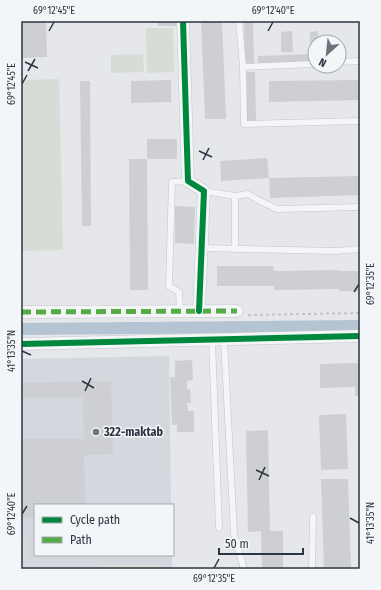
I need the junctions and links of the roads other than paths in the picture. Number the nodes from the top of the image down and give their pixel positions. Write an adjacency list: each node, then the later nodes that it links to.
1 (183, 21): 8 (street)
2 (239, 21): 6 (lane)
3 (360, 61): 4 (lane)
4 (347, 62)
5 (307, 64): 6 (lane)
6 (242, 67): 7 (lane)
7 (360, 121)
8 (188, 181): 9 (street); 15 (lane)
9 (204, 191): 10 (lane); 12 (street)
10 (235, 196): 11 (lane); 13 (lane)
11 (360, 207)
12 (202, 248): 13 (lane); 16 (street)
13 (235, 249): 14 (lane)
14 (360, 249)
15 (180, 311): 16 (street); 17 (street)
16 (199, 311): 18 (street)
17 (21, 312)
18 (239, 313)
19 (360, 336): 20 (street)
20 (218, 339): 21 (street); 23 (lane); 24 (lane)
21 (21, 344)
22 (313, 517): 25 (lane)
23 (219, 528)
24 (244, 569)
25 (312, 569)

